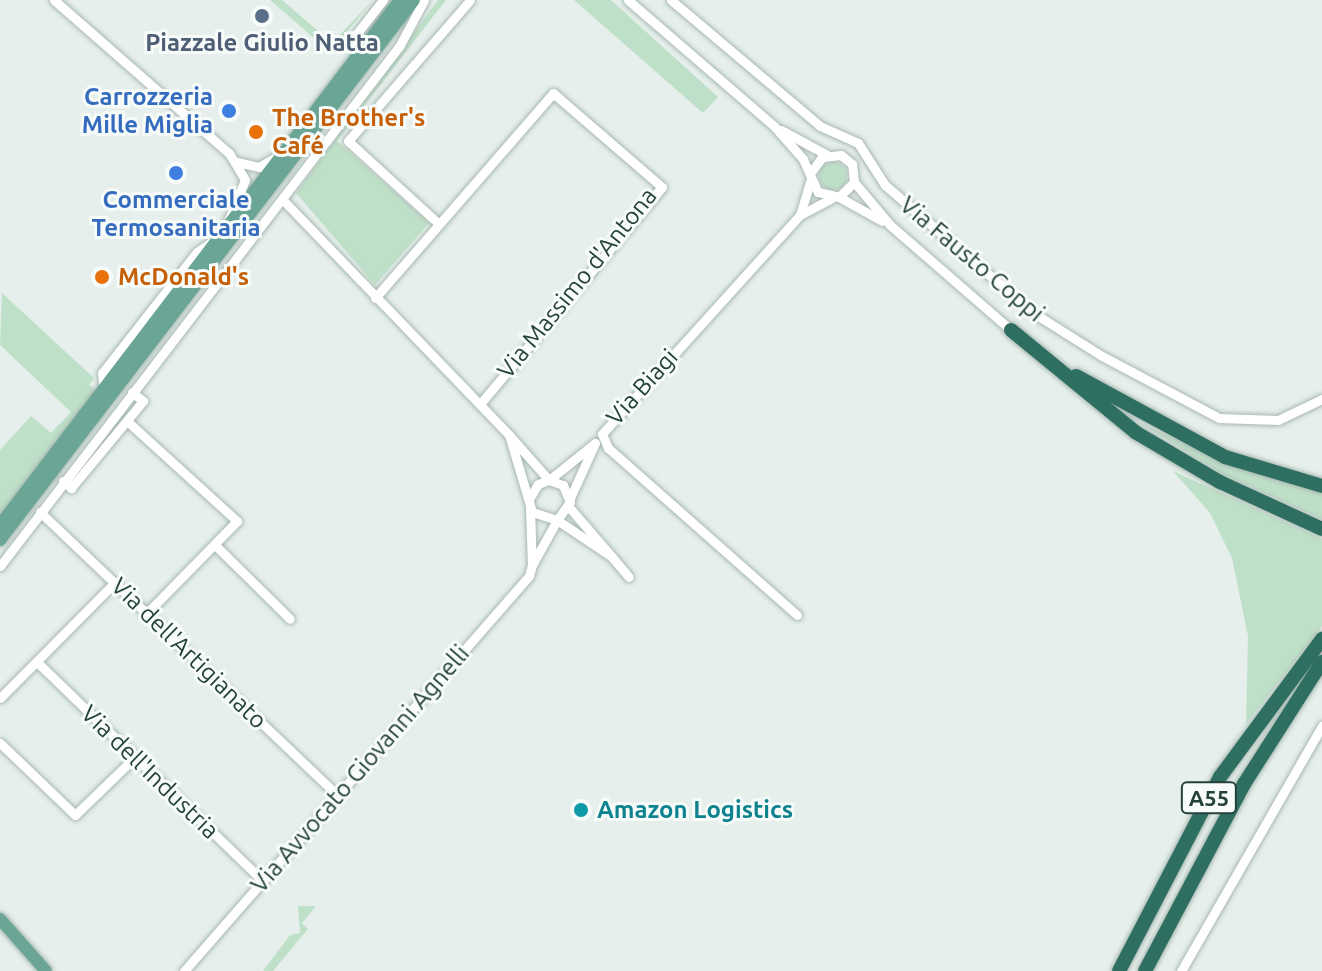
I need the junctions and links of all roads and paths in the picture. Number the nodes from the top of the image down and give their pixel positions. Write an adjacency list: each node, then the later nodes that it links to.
1 (54, 0): 13 (street)
2 (383, 0): 9 (street)
3 (400, 0): 9 (main road)
4 (414, 0): 40 (main road)
5 (424, 0): 17 (street)
6 (470, 0): 19 (street)
7 (628, 0): 10 (street)
8 (671, 0): 25 (street, Via Fausto Coppi)
9 (358, 56): 11 (main road)
10 (774, 126): 12 (street); 14 (street)
11 (287, 151): 13 (street); 21 (main road)
12 (827, 155): 14 (street); 15 (street)
13 (237, 162): 21 (street)
14 (811, 176): 16 (street); 18 (street, Via Biagi)
15 (854, 182): 16 (street); 20 (street)
16 (836, 198): 18 (street, Via Biagi); 20 (street)
17 (283, 200): 22 (street); 24 (street)
18 (800, 215): 28 (street, Via Biagi)
19 (439, 224): 22 (street, Via Massimo d'Antona); 26 (street, Via Massimo d'Antona)
20 (890, 225): 23 (street)
21 (222, 235): 38 (main road)
22 (375, 298): 26 (street)
23 (1011, 330): 33 (highway); 39 (highway)
24 (132, 392): 27 (street); 32 (street)
25 (1322, 399)
26 (481, 403): 29 (street)
27 (127, 421): 32 (street); 41 (street)
28 (602, 434): 30 (street); 48 (street, Via Biagi)
29 (509, 435): 31 (street); 35 (street)
30 (594, 444): 31 (street); 34 (street)
31 (549, 480): 34 (street); 35 (street)
32 (63, 481): 36 (street)
33 (1322, 486)
34 (569, 502): 37 (street); 42 (street)
35 (529, 503): 37 (street); 43 (street)
36 (40, 512): 44 (street); 46 (street, Via dell'Artigianato)
37 (557, 520): 42 (street); 43 (street, Via Avvocato Giovanni Agnelli)
38 (0, 525)
39 (1322, 529)
40 (0, 540)
41 (215, 545): 47 (street); 49 (street)
42 (612, 557): 45 (street)
43 (532, 565): 57 (street, Via Avvocato Giovanni Agnelli)
44 (0, 566)
45 (629, 577)
46 (115, 582): 47 (street, Via dell'Artigianato); 51 (street)
47 (147, 613): 57 (street, Via dell'Artigianato)
48 (797, 615)
49 (290, 619)
50 (1322, 639): 64 (highway, A55)
51 (37, 662): 53 (street); 56 (street, Via dell'Industria)
52 (1322, 662): 65 (highway, A55)
53 (0, 698)
54 (1322, 726): 66 (street)
55 (0, 743): 56 (street)
56 (135, 757): 58 (street, Via dell'Industria)
57 (337, 795): 58 (street, Via Avvocato Giovanni Agnelli)
58 (263, 881): 63 (street, Via Avvocato Giovanni Agnelli)
59 (0, 919): 62 (main road)
60 (0, 926): 61 (main road)
61 (40, 971)
62 (46, 971)
63 (184, 971)
64 (1119, 971)
65 (1145, 971)
66 (1181, 971)

